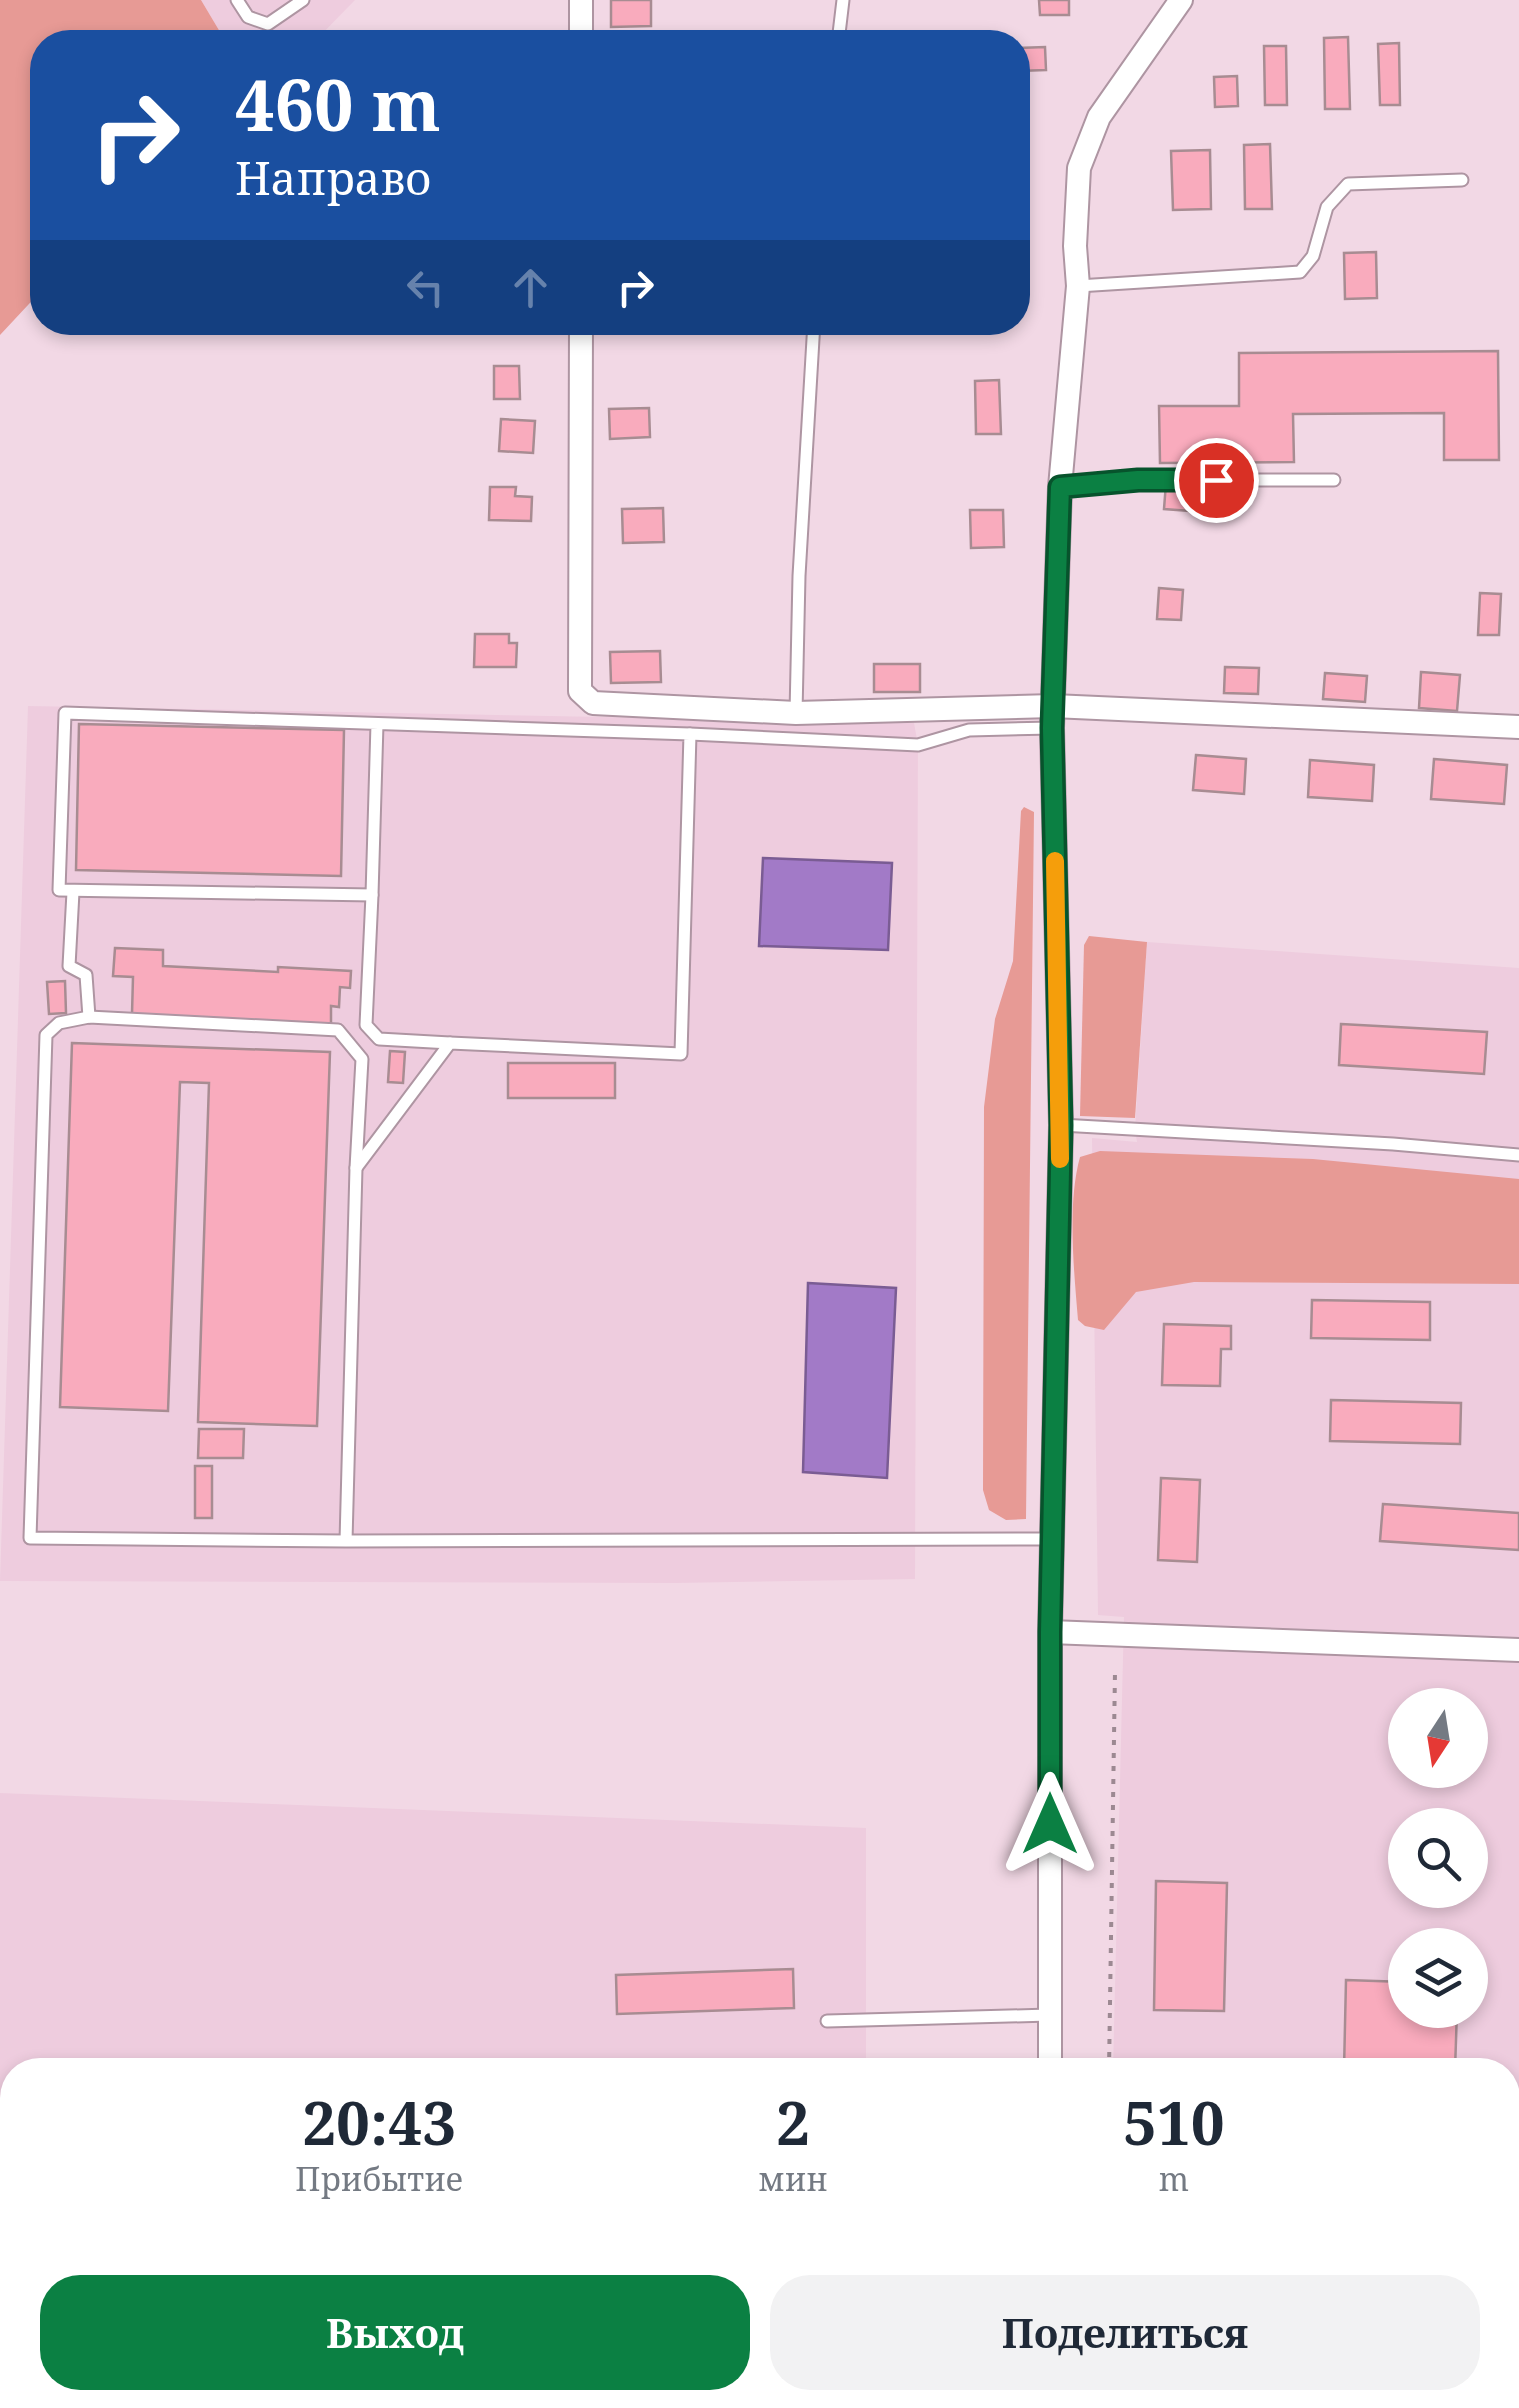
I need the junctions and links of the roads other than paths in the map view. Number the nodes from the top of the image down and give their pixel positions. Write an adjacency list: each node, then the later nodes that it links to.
1 (237, 0): 2 (lane)
2 (303, 0)
3 (582, 0): 6 (street)
4 (843, 0): 7 (lane)
5 (1181, 0): 9 (street)
6 (582, 30)
7 (839, 30)
8 (1462, 180): 9 (lane)
9 (1078, 286): 13 (street)
10 (581, 335): 14 (street)
11 (813, 335): 14 (lane)
12 (1334, 480): 13 (lane)
13 (1060, 487): 15 (street)
14 (796, 713): 15 (street)
15 (1053, 717): 17 (street); 18 (lane); 23 (street)
16 (377, 724): 18 (lane); 19 (lane); 20 (lane)
17 (1519, 727)
18 (690, 734): 22 (lane)
19 (73, 892): 20 (lane); 21 (lane)
20 (372, 895): 22 (lane)
21 (89, 1017): 25 (lane); 27 (lane)
22 (450, 1043): 25 (lane)
23 (1061, 1125): 24 (lane); 26 (street)
24 (1519, 1155)
25 (356, 1168): 27 (lane)
26 (1052, 1540): 27 (lane); 28 (street)
27 (346, 1541)
28 (1050, 1632): 29 (street); 30 (street)
29 (1519, 1650)
30 (1049, 2014): 31 (lane); 32 (street)
31 (827, 2021)
32 (1050, 2058)

